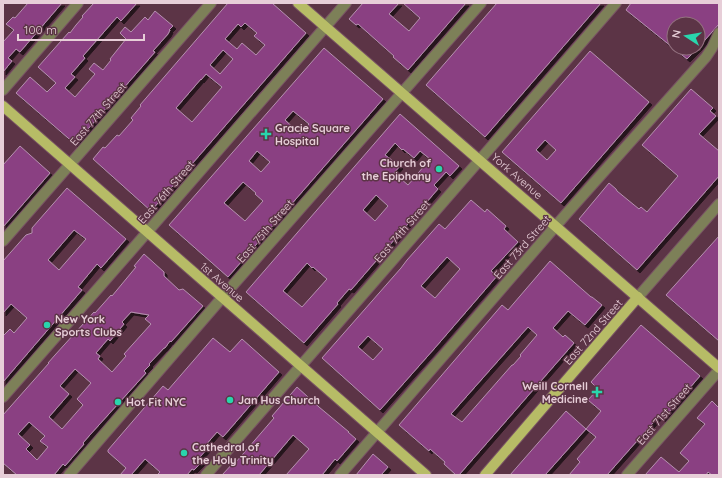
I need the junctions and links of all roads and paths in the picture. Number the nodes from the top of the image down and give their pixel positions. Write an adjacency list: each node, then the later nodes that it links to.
1 (78, 3): 9 (street)
2 (211, 3): 13 (street, East 77th Street)
3 (298, 3): 7 (main road, York Avenue)
4 (346, 3): 7 (street, East 76th Street)
5 (481, 3): 10 (street, East 75th Street)
6 (616, 3): 12 (street, East 74th Street)
7 (325, 26): 10 (main road, York Avenue); 16 (street, East 76th Street)
8 (719, 33): 15 (street, East 73rd Street)
9 (3, 90)
10 (403, 93): 12 (main road, York Avenue); 18 (street, East 75th Street)
11 (3, 106): 13 (main road, 1st Avenue)
12 (480, 160): 15 (main road, York Avenue); 20 (street, East 74th Street)
13 (70, 164): 16 (main road, 1st Avenue); 17 (street, East 77th Street)
14 (719, 204): 19 (street, East 72nd Street)
15 (556, 226): 19 (main road, York Avenue); 23 (street, East 73rd Street)
16 (147, 232): 18 (main road, 1st Avenue); 22 (street, East 76th Street)
17 (3, 241)
18 (222, 298): 20 (main road, 1st Avenue); 24 (street, East 75th Street)
19 (638, 298): 21 (main road, York Avenue); 28 (main road, East 72nd Street)
20 (301, 366): 23 (main road, 1st Avenue); 25 (street, East 74th Street)
21 (719, 369): 29 (street, East 71st Street)
22 (3, 397)
23 (377, 433): 26 (street, East 73rd Street); 27 (main road, 1st Avenue)
24 (69, 475)
25 (206, 475)
26 (340, 475)
27 (426, 475)
28 (484, 475)
29 (627, 475)

